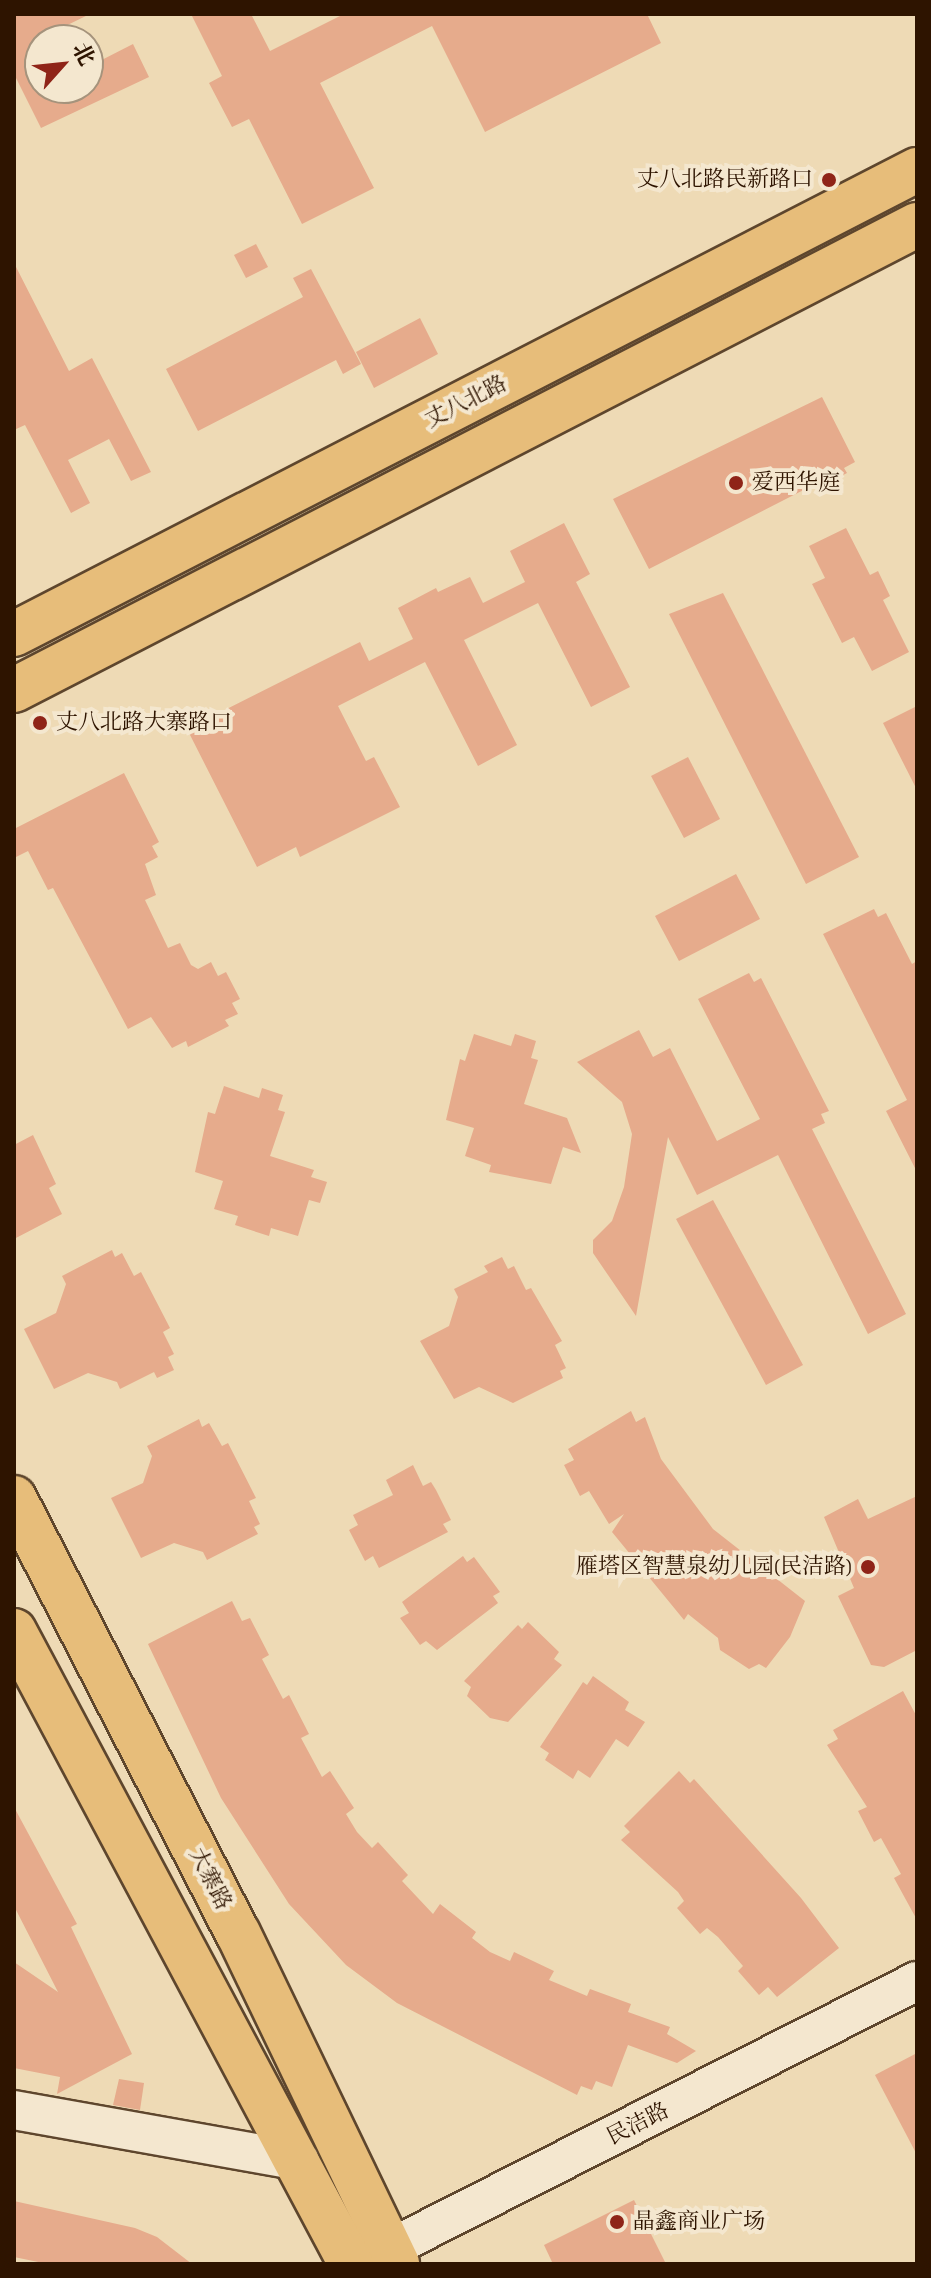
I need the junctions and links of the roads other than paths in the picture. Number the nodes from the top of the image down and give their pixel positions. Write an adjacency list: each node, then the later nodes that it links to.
1 (917, 170): 3 (main road, 丈八北路)
2 (917, 225): 4 (main road)
3 (14, 634)
4 (14, 690)
5 (14, 1498): 10 (main road, 大寨路)
6 (14, 1631): 9 (main road)
7 (917, 1981): 10 (street, 民洁路)
8 (14, 2110): 9 (street)
9 (299, 2161): 10 (main road)
10 (374, 2260)

